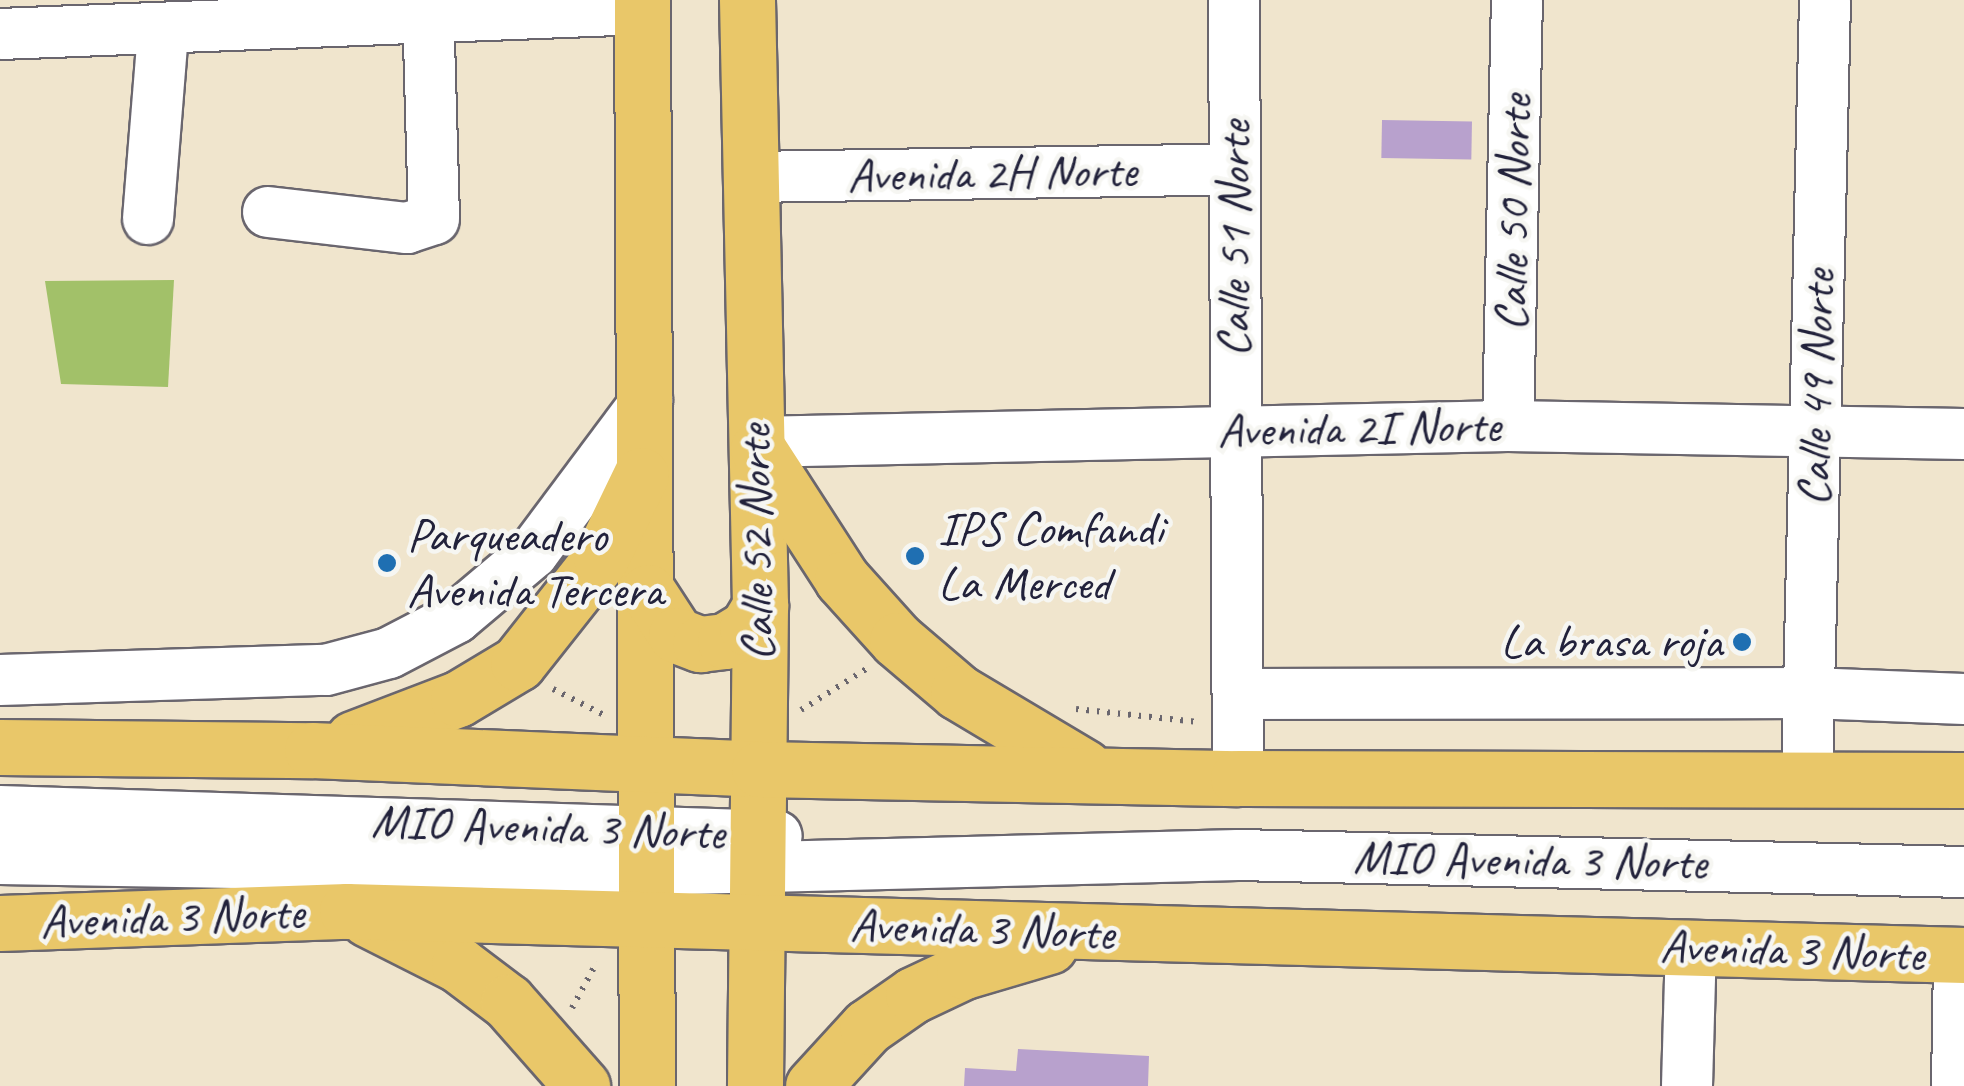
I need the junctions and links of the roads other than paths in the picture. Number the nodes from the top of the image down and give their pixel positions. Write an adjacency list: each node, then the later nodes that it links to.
1 (746, 0): 11 (main road, Calle 52 Norte)
2 (1234, 0): 10 (street, Calle 51 Norte)
3 (1517, 0): 15 (street, Calle 50 Norte)
4 (1825, 0): 17 (street, Calle 49 Norte)
5 (642, 4): 6 (street); 14 (main road)
6 (428, 11): 7 (street); 12 (street)
7 (238, 14): 8 (street)
8 (164, 31): 9 (street); 13 (street)
9 (0, 34)
10 (1235, 168): 11 (street, Avenida 2H Norte); 16 (street, Calle 51 Norte)
11 (750, 177): 19 (main road, Calle 52 Norte)
12 (268, 212)
13 (148, 218)
14 (647, 400): 20 (main road); 23 (street)
15 (1508, 426): 16 (street, Avenida 2I Norte); 17 (street, Avenida 2I Norte)
16 (1232, 428): 19 (street, Avenida 2I Norte); 25 (street, Calle 51 Norte)
17 (1815, 428): 18 (street, Avenida 2I Norte); 24 (street, Calle 49 Norte)
18 (1964, 434)
19 (754, 442): 22 (main road, Calle 52 Norte); 31 (main road)
20 (648, 460): 21 (main road); 28 (main road)
21 (648, 592): 22 (main road); 29 (main road)
22 (760, 606): 30 (main road, Calle 52 Norte)
23 (0, 680)
24 (1809, 693): 25 (street); 26 (street); 32 (street, Calle 49 Norte)
25 (1238, 694): 33 (street, Calle 51 Norte)
26 (1964, 699)
27 (0, 747): 28 (main road)
28 (312, 750): 29 (main road)
29 (649, 763): 30 (main road); 39 (main road)
30 (759, 769): 31 (main road); 36 (main road, Calle 52 Norte)
31 (1096, 773): 33 (main road)
32 (1807, 775): 33 (main road); 34 (main road)
33 (1238, 778)
34 (1964, 780)
35 (0, 811): 39 (street, MIO Avenida 3 Norte)
36 (760, 850): 38 (street, MIO Avenida 3 Norte); 39 (street, MIO Avenida 3 Norte); 42 (main road, Calle 52 Norte)
37 (0, 859): 39 (street, MIO Avenida 3 Norte)
38 (1964, 872)
39 (649, 873): 40 (main road, Avenida 3 Norte); 42 (main road, Avenida 3 Norte); 47 (main road)
40 (347, 910): 41 (main road, Avenida 3 Norte); 46 (main road)
41 (0, 923)
42 (760, 923): 43 (main road, Avenida 3 Norte); 48 (main road, Calle 52 Norte)
43 (1096, 932): 44 (main road, Avenida 3 Norte); 49 (main road)
44 (1691, 946): 45 (main road, Avenida 3 Norte); 50 (street)
45 (1962, 956): 51 (street)
46 (582, 1086)
47 (647, 1086)
48 (754, 1086)
49 (813, 1086)
50 (1687, 1086)
51 (1956, 1086)

